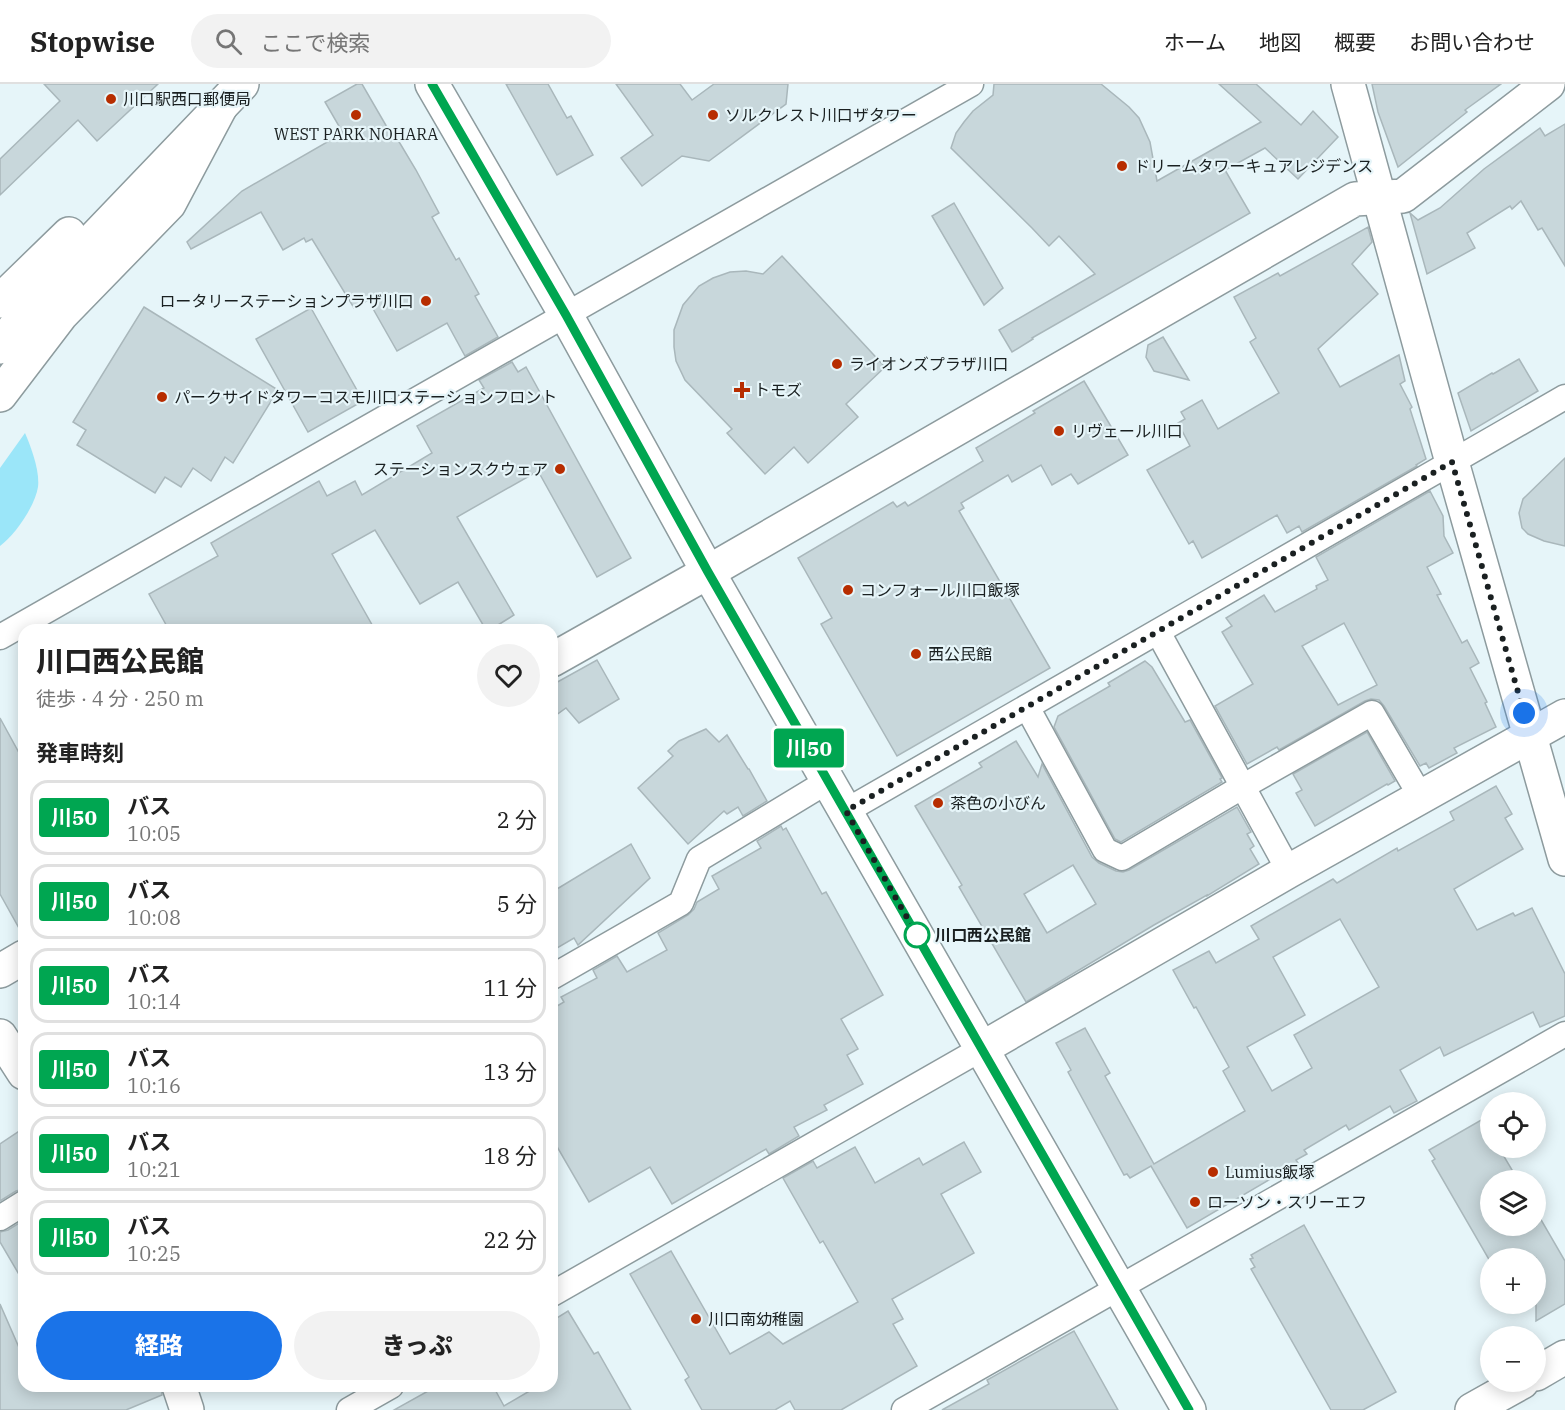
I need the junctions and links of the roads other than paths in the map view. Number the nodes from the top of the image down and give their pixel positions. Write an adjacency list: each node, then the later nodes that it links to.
1 (432, 84): 8 (street)
2 (971, 84): 8 (street)
3 (1348, 84): 6 (street)
4 (1548, 84): 6 (street)
5 (231, 95): 7 (street); 9 (street); 10 (street)
6 (1379, 197): 12 (street); 13 (street)
7 (0, 301)
8 (566, 315): 13 (street); 14 (street)
9 (0, 347)
10 (0, 395)
11 (1565, 397): 12 (street)
12 (1452, 462): 16 (street); 21 (street)
13 (708, 572): 18 (street); 22 (street)
14 (23, 624)
15 (18, 627): 17 (street)
16 (1158, 632): 19 (street); 23 (street)
17 (0, 637)
18 (558, 657)
19 (1027, 707): 23 (street); 25 (street)
20 (1565, 716): 21 (street)
21 (1531, 736): 24 (street); 26 (street)
22 (828, 781): 25 (street); 30 (street)
23 (1242, 787): 24 (street); 27 (street)
24 (1421, 798): 27 (street)
25 (846, 811): 33 (street)
26 (1565, 859)
27 (1289, 871): 33 (street)
28 (18, 960): 29 (street)
29 (0, 971)
30 (558, 974)
31 (1565, 1034): 37 (street)
32 (0, 1036): 34 (street)
33 (981, 1049): 37 (street); 38 (street)
34 (18, 1064)
35 (18, 1207): 36 (street)
36 (0, 1218)
37 (1118, 1288): 46 (street); 47 (street)
38 (558, 1291)
39 (1565, 1357): 40 (street)
40 (1546, 1368)
41 (181, 1392): 44 (street)
42 (380, 1392): 45 (street)
43 (1504, 1392): 48 (street)
44 (187, 1410)
45 (349, 1410)
46 (904, 1410)
47 (1189, 1410)
48 (1472, 1410)

